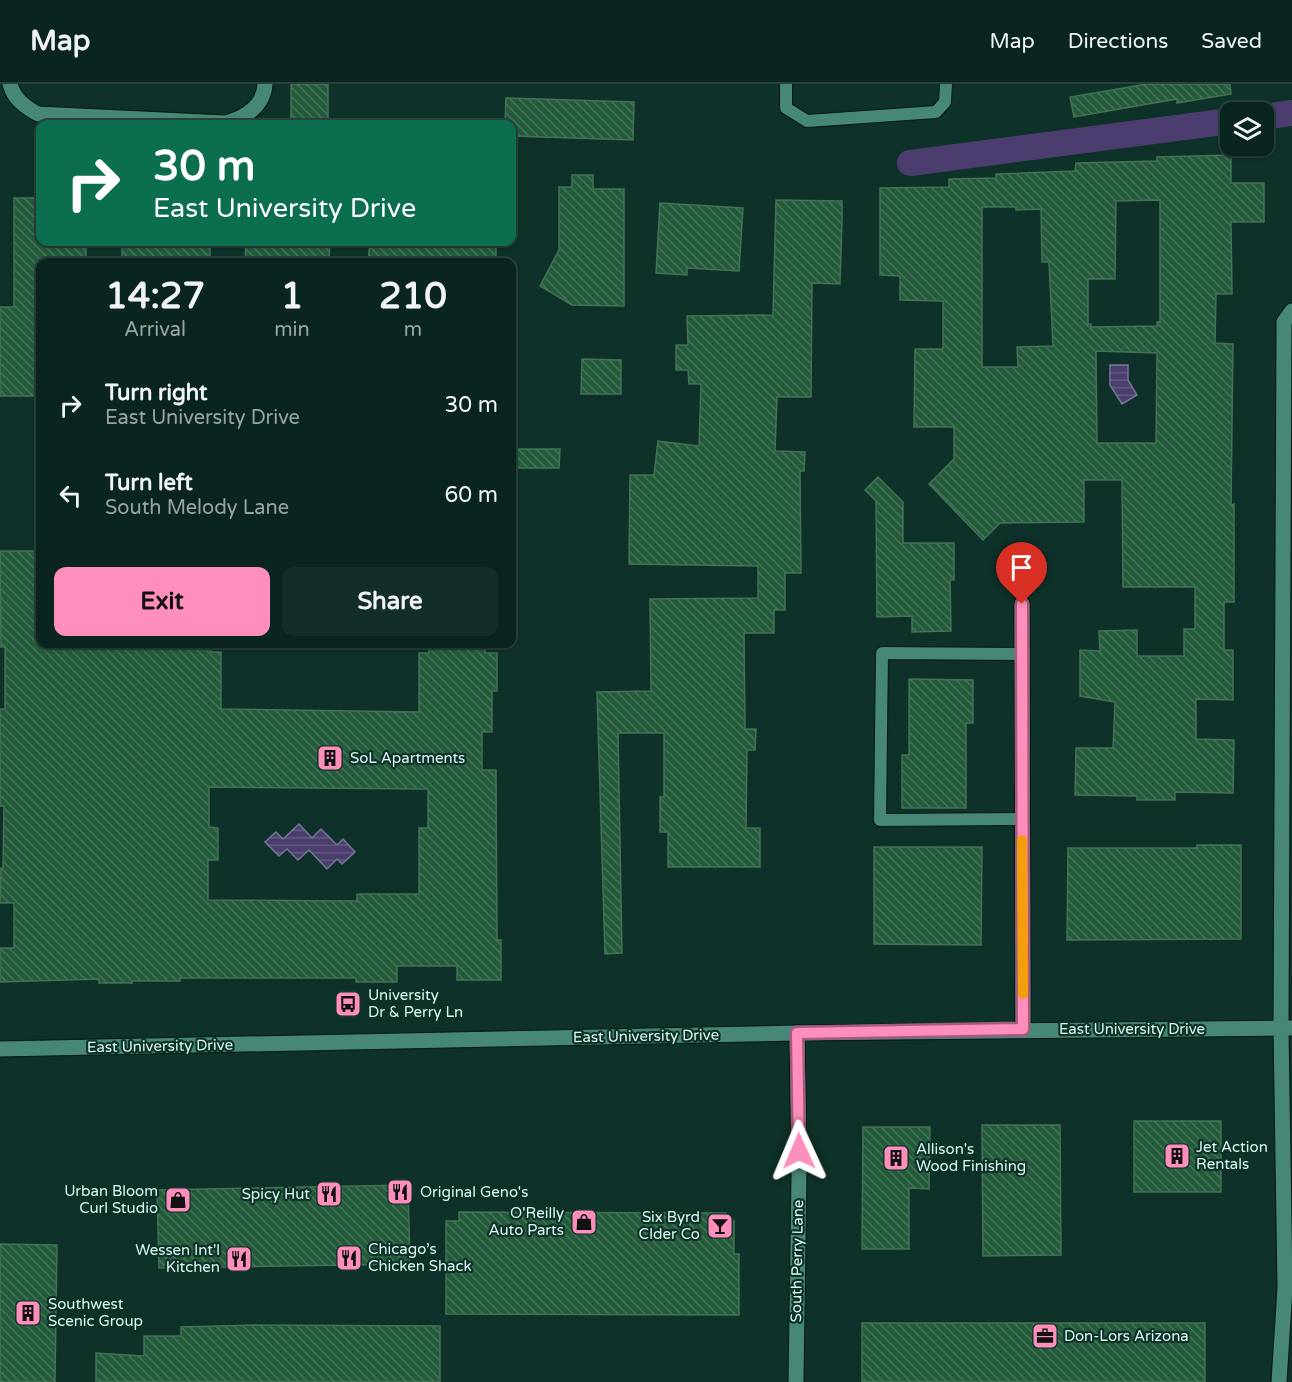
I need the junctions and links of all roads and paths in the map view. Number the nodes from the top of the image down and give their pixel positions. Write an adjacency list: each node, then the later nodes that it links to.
1 (10, 84): 5 (street)
2 (265, 84): 6 (street)
3 (786, 84): 4 (lane)
4 (946, 84)
5 (163, 120)
6 (239, 120)
7 (1290, 312): 11 (street)
8 (1022, 604): 9 (street)
9 (1022, 654): 10 (street); 10 (lane)
10 (1022, 819): 12 (street)
11 (1286, 1028): 12 (street, East University Drive); 16 (street)
12 (1023, 1029): 13 (street, East University Drive)
13 (797, 1033): 14 (street, East University Drive); 15 (street, South Perry Lane)
14 (0, 1049)
15 (796, 1382)
16 (1279, 1382)

